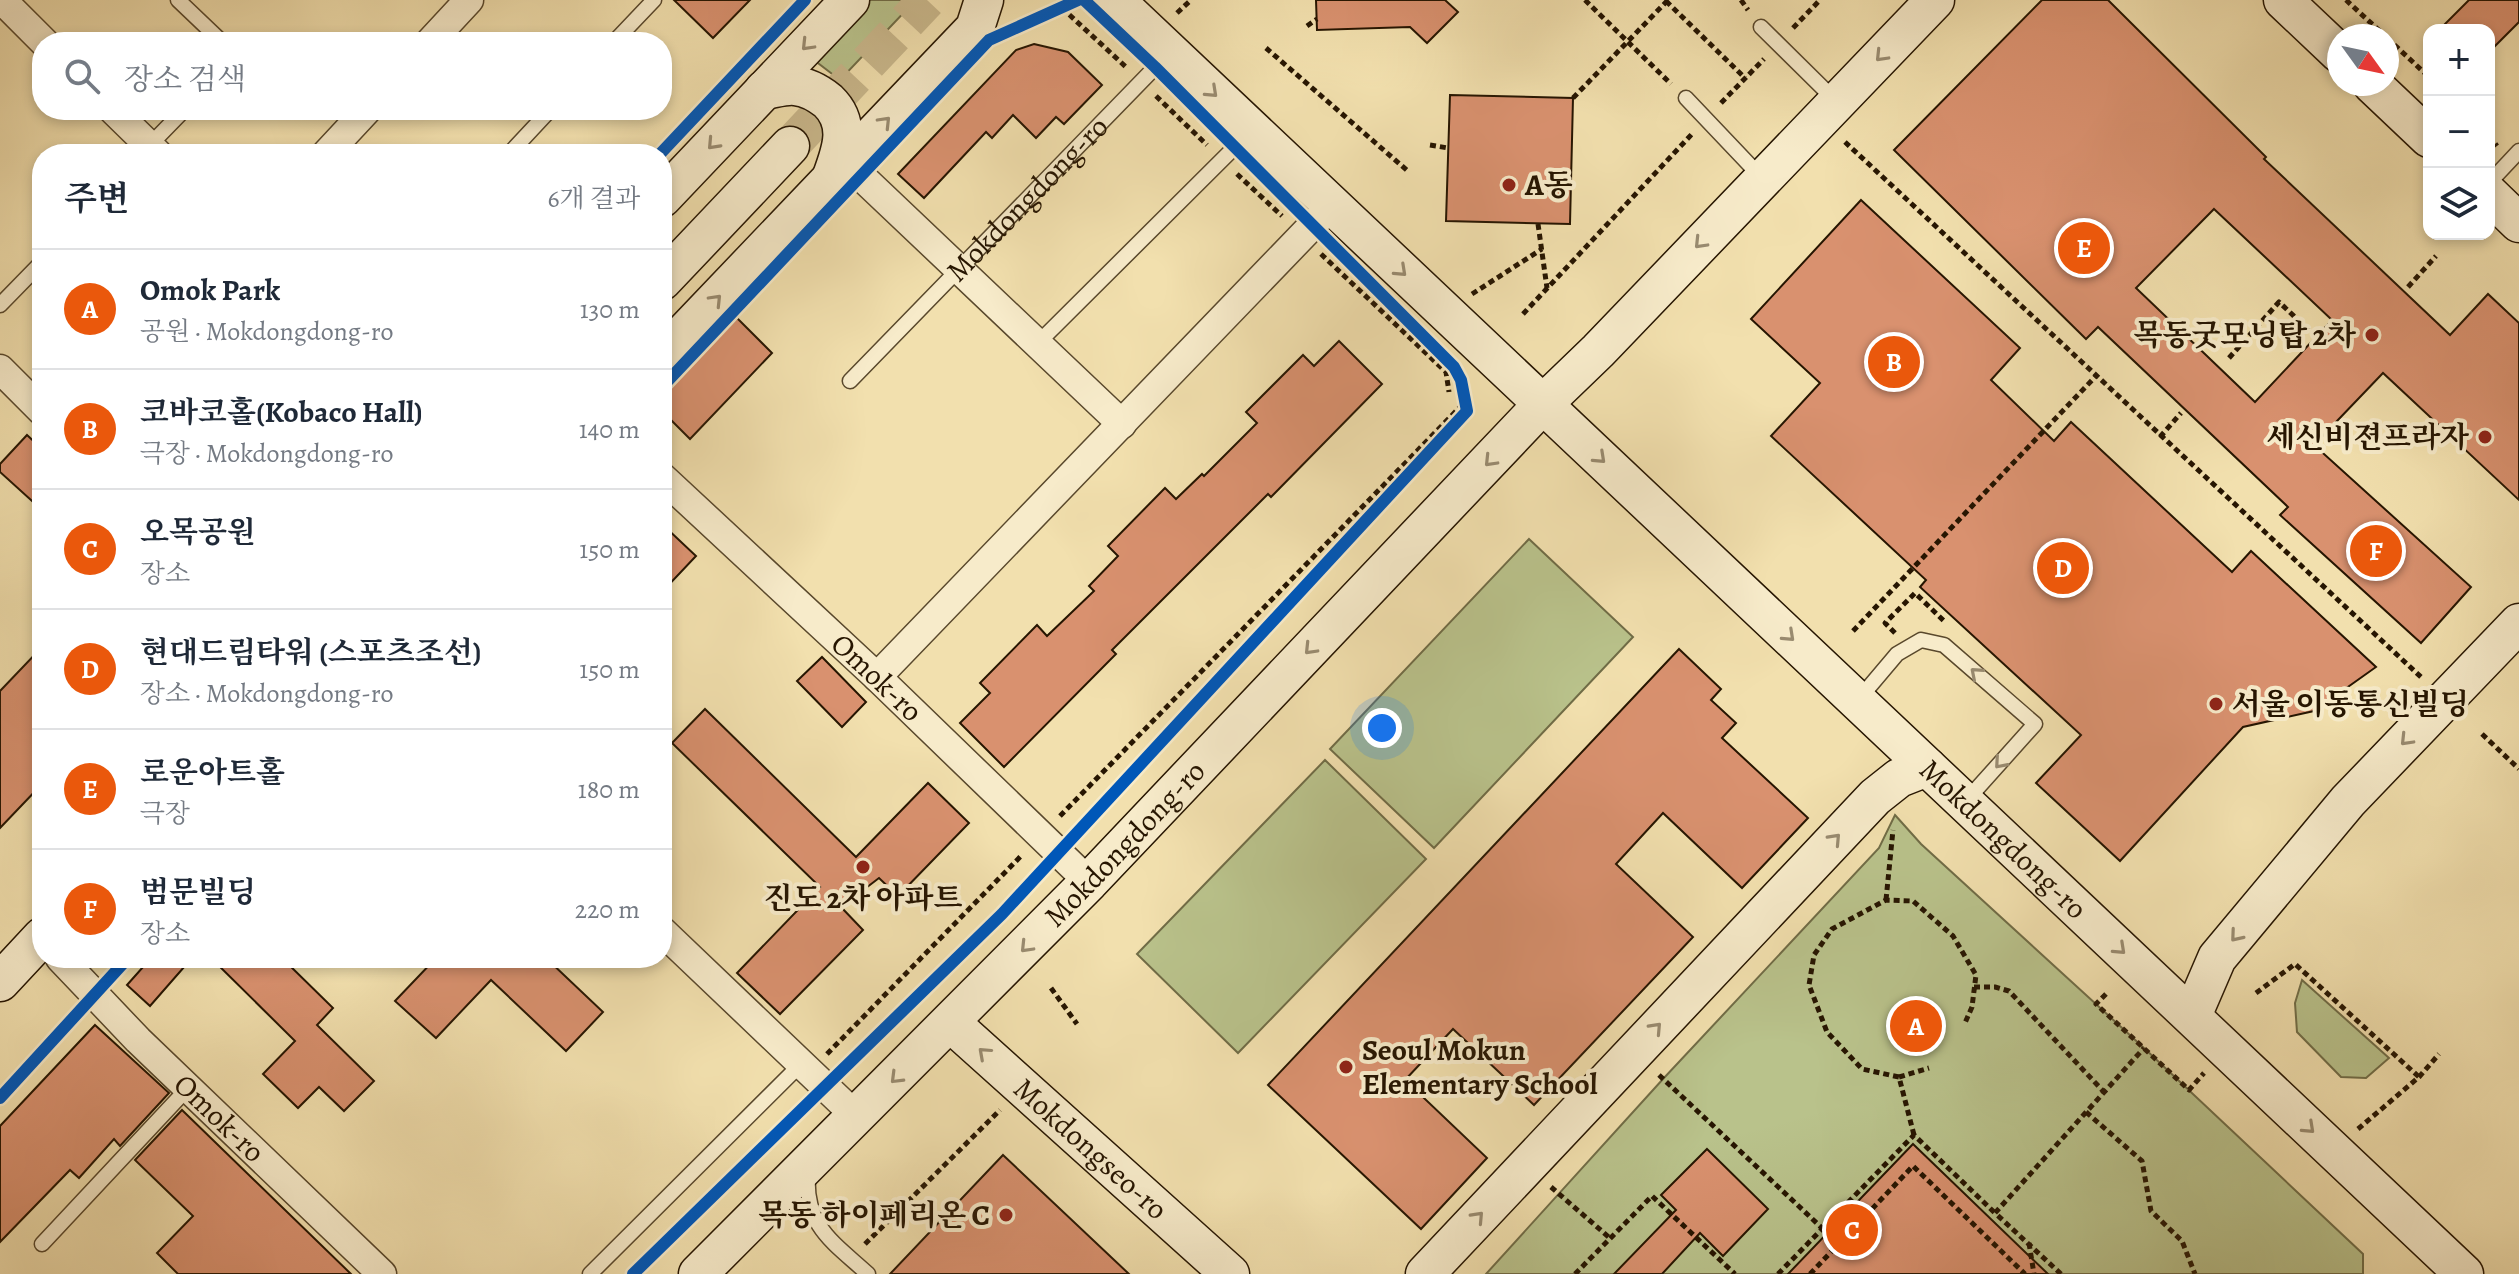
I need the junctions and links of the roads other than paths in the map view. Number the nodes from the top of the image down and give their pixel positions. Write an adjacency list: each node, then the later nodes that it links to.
1 (178, 0): 12 (lane)
2 (469, 0): 13 (street)
3 (850, 0): 17 (street, one-way to 17)
4 (984, 0): 33 (street, one-way to 4)
5 (1115, 0): 16 (street, Mokdongdong-ro)
6 (1935, 0): 20 (street, one-way to 20)
7 (2283, 0): 15 (street)
8 (9, 2): 11 (street)
9 (644, 3): 14 (lane)
10 (1761, 27): 20 (lane)
11 (35, 32)
12 (212, 32)
13 (439, 32)
14 (622, 32)
15 (2327, 42)
16 (1170, 52): 25 (street, Mokdongdong-ro, one-way to 25); 41 (lane, Mokdongdong-ro)
17 (764, 90): 33 (street); 36 (street, one-way to 36)
18 (2385, 96): 26 (street)
19 (1686, 98): 35 (lane)
20 (1828, 110): 35 (street)
21 (122, 120): 27 (street)
22 (175, 120): 28 (lane)
23 (358, 120): 29 (street)
24 (542, 120): 30 (lane)
25 (1252, 129): 38 (street, Mokdongdong-ro); 44 (lane)
26 (2423, 132)
27 (143, 144)
28 (155, 144)
29 (335, 144)
30 (522, 144)
31 (790, 146): 40 (street)
32 (2514, 156): 34 (lane)
33 (839, 170): 41 (street); 45 (street, one-way to 33)
34 (2495, 177)
35 (1763, 178): 49 (street, one-way to 49)
36 (672, 187)
37 (2495, 200): 39 (street)
38 (1316, 222): 49 (street, Mokdongdong-ro, one-way to 49); 50 (street)
39 (2519, 223)
40 (672, 270)
41 (958, 270): 44 (street); 47 (lane, Mokdongdong-ro)
42 (32, 272): 43 (lane)
43 (0, 305)
44 (1037, 344): 50 (street)
45 (672, 345)
46 (0, 369): 48 (street)
47 (850, 381)
48 (32, 401)
49 (1543, 404): 54 (street, Mokdongdong-ro, one-way to 54); 57 (street, Mokdongdong-ro, one-way to 57)
50 (1122, 424): 53 (street)
51 (672, 486): 53 (street, Omok-ro)
52 (2519, 623): 62 (street, one-way to 62)
53 (877, 677): 57 (street, Omok-ro)
54 (1857, 701): 55 (street, Mokdongdong-ro); 56 (lane)
55 (1927, 767): 56 (street, Mokdongdong-ro); 75 (street, one-way to 55)
56 (1965, 803): 62 (street, Mokdongdong-ro, one-way to 62)
57 (1089, 882): 63 (street, Mokdongdong-ro, one-way to 63)
58 (672, 941): 64 (street)
59 (32, 949): 61 (street)
60 (70, 968): 65 (street, Omok-ro)
61 (0, 982)
62 (2192, 1016): 69 (street, Mokdongdong-ro, one-way to 69)
63 (951, 1023): 66 (street, Mokdongdong-ro, one-way to 66); 74 (street, Mokdongseo-ro, one-way to 63)
64 (801, 1064): 66 (street); 71 (lane)
65 (188, 1088): 68 (lane); 70 (street, Omok-ro)
66 (857, 1117): 67 (street, Mokdongdong-ro)
67 (808, 1165): 72 (street, Mokdongdong-ro); 73 (lane)
68 (42, 1244)
69 (2444, 1267)
70 (382, 1274)
71 (590, 1274)
72 (698, 1274)
73 (868, 1274)
74 (1230, 1274)
75 (1425, 1274)

